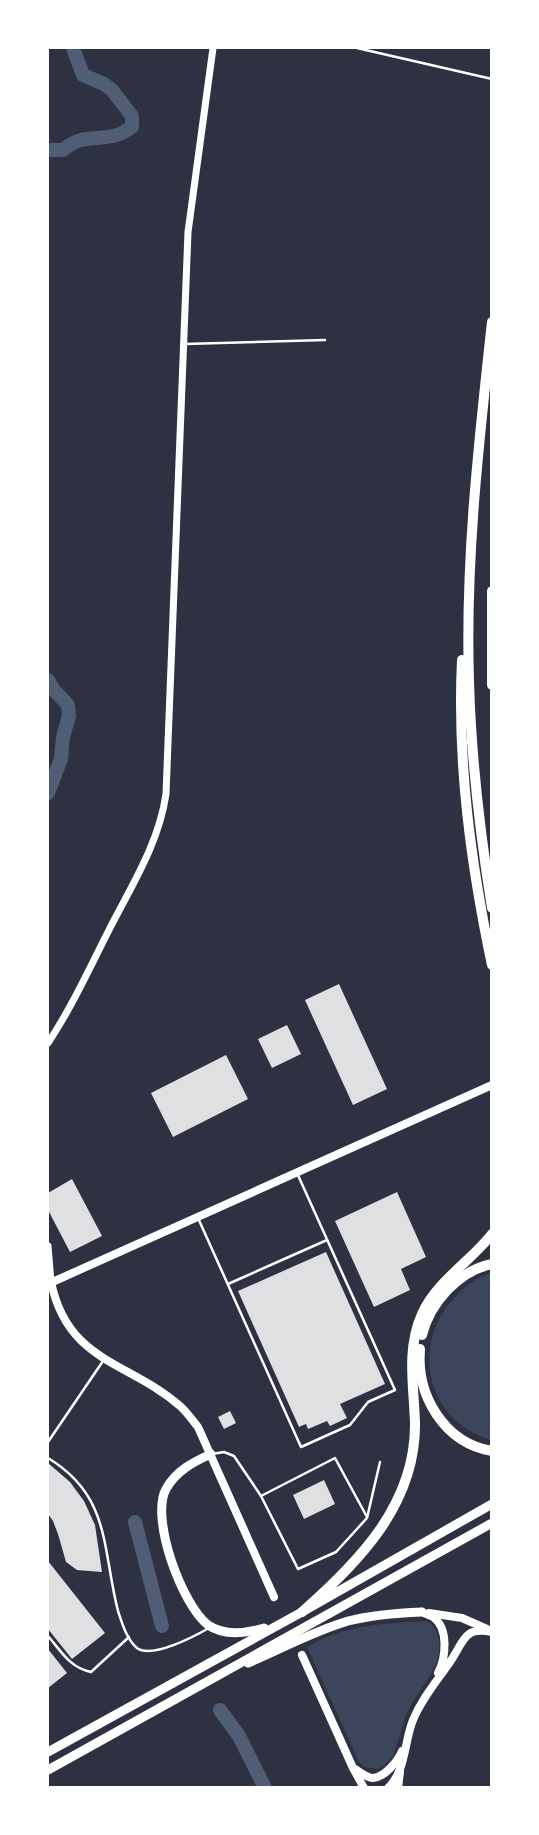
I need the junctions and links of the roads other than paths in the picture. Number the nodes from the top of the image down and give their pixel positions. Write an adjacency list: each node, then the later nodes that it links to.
1 (213, 48): 6 (street)
2 (357, 48): 3 (lane)
3 (492, 79)
4 (492, 322): 9 (highway)
5 (325, 340): 6 (lane)
6 (185, 344): 12 (street)
7 (492, 591): 8 (highway)
8 (492, 686)
9 (471, 795): 10 (highway); 11 (highway)
10 (492, 908)
11 (492, 965)
12 (48, 1043)
13 (492, 1085): 14 (main road)
14 (297, 1172): 15 (main road); 17 (lane)
15 (198, 1216): 20 (main road); 21 (lane)
16 (492, 1234): 33 (highway)
17 (327, 1240): 21 (lane); 21 (lane)
18 (48, 1246): 20 (street)
19 (492, 1264): 24 (highway)
20 (49, 1283): 22 (main road)
21 (228, 1284)
22 (104, 1359): 23 (lane); 25 (main road)
23 (48, 1442)
24 (492, 1451)
25 (211, 1454): 28 (lane); 32 (main road); 36 (highway)
26 (48, 1458): 39 (lane)
27 (380, 1462): 30 (lane)
28 (261, 1496): 30 (lane); 30 (lane)
29 (492, 1504): 33 (highway)
30 (367, 1518)
31 (492, 1523): 41 (highway)
32 (274, 1596)
33 (302, 1612): 35 (highway)
34 (422, 1612): 37 (main road); 41 (highway); 42 (main road)
35 (278, 1624): 36 (highway); 44 (highway)
36 (212, 1626): 39 (lane)
37 (492, 1632): 42 (main road)
38 (48, 1636): 39 (lane)
39 (129, 1637)
40 (302, 1655): 46 (main road)
41 (213, 1677): 47 (highway)
42 (433, 1684): 43 (main road)
43 (407, 1740): 45 (main road); 46 (main road)
44 (48, 1752)
45 (401, 1767): 49 (main road); 50 (main road)
46 (353, 1768): 48 (main road)
47 (48, 1770)
48 (364, 1788)
49 (388, 1788)
50 (398, 1788)

